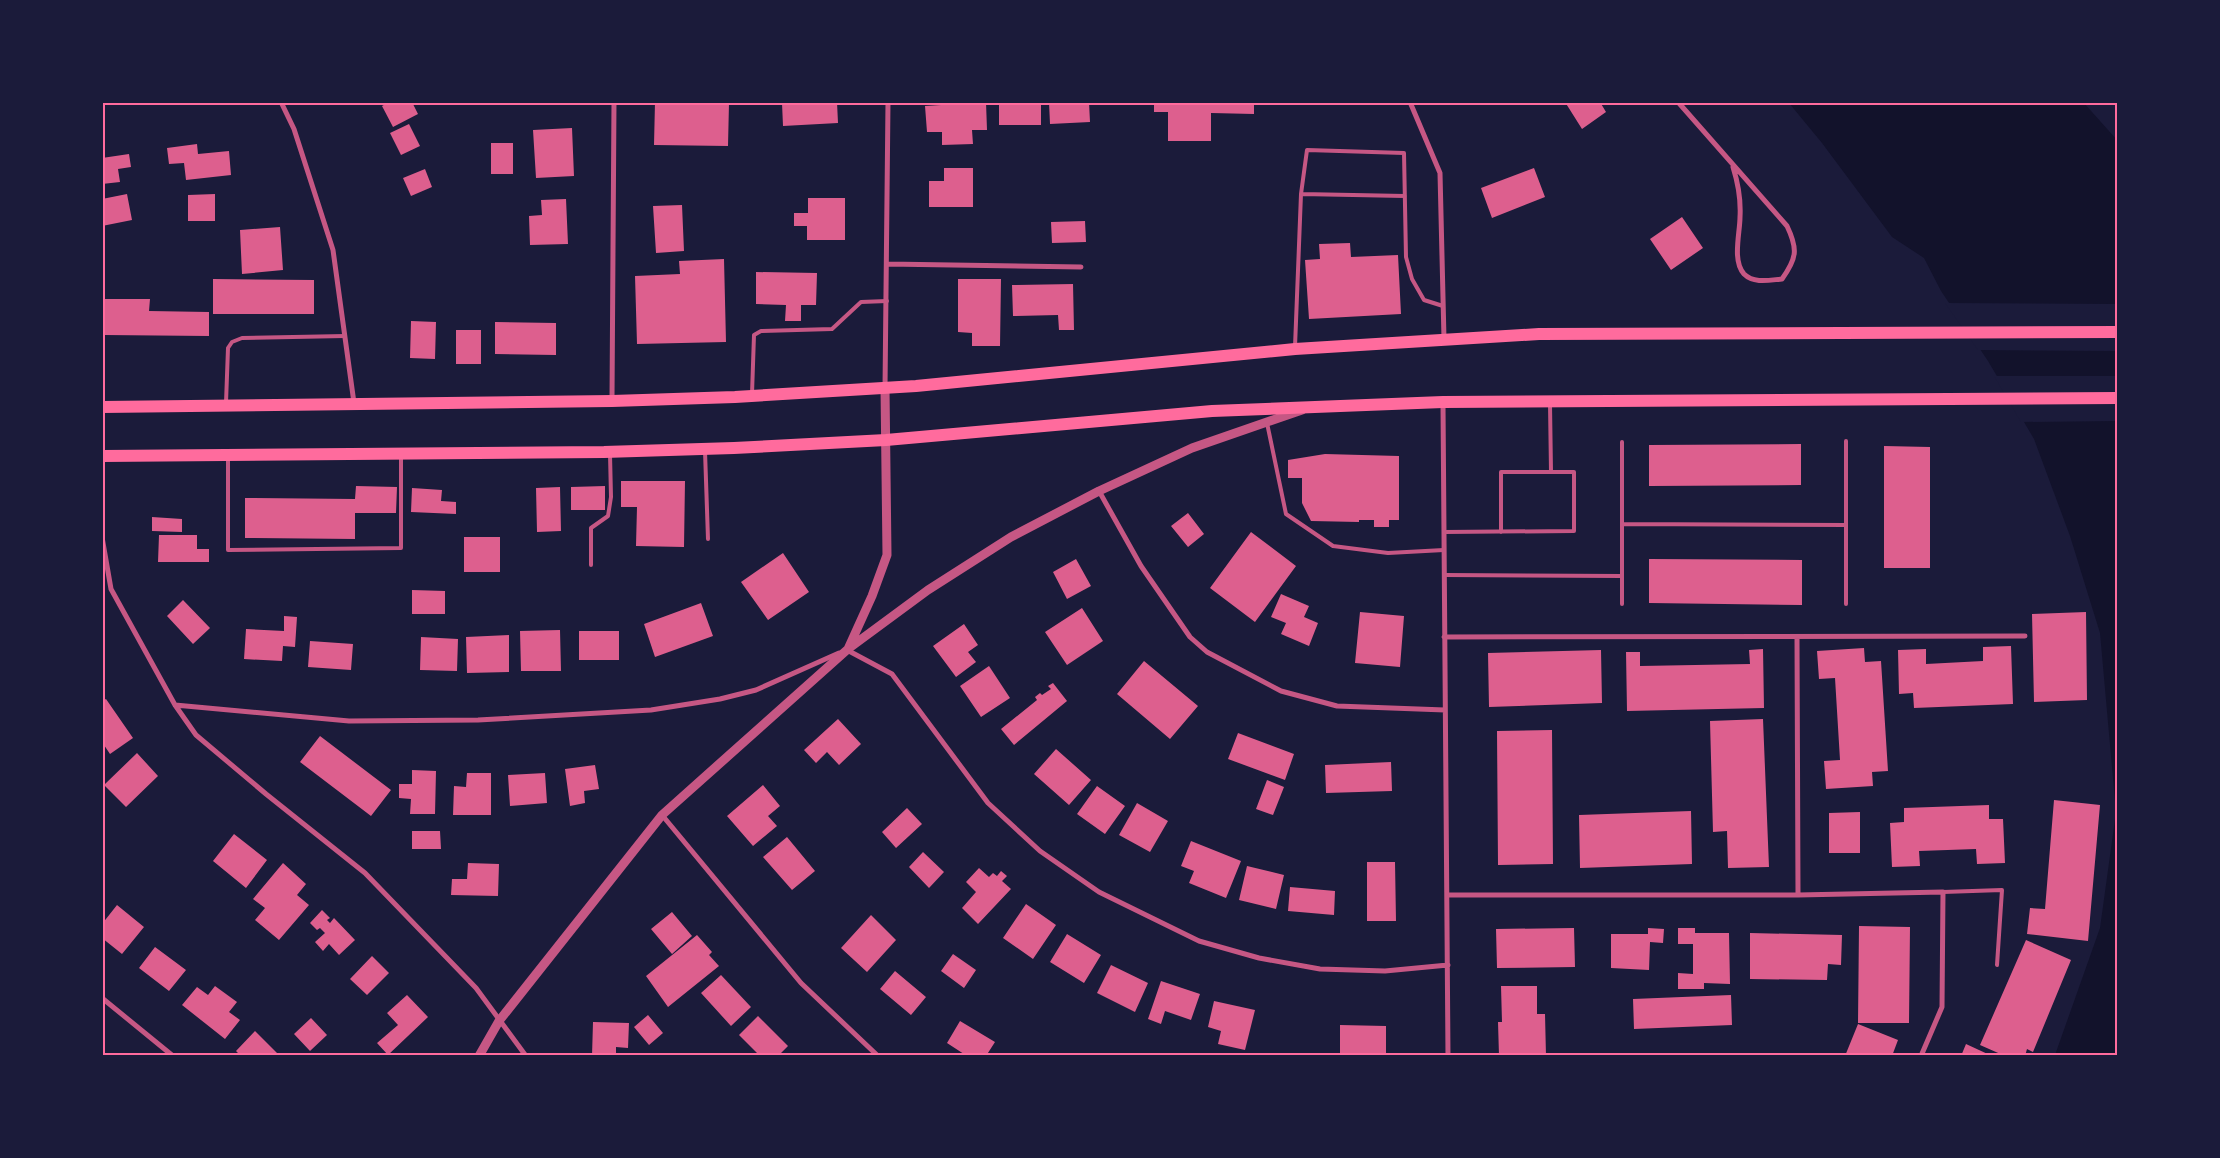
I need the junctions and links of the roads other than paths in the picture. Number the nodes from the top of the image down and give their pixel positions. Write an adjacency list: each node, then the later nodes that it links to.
1 (281, 102): 14 (street)
2 (614, 102): 20 (street)
3 (888, 102): 9 (street)
4 (1410, 102): 12 (street)
5 (1678, 102): 6 (street)
6 (1733, 167): 6 (street)
7 (1301, 194): 8 (lane); 8 (lane); 16 (lane)
8 (1405, 196): 12 (lane)
9 (887, 264): 10 (street); 11 (street)
10 (1081, 267)
11 (887, 301): 17 (street); 18 (lane)
12 (1443, 306): 15 (street)
13 (2118, 332): 15 (main road)
14 (344, 336): 23 (street); 24 (lane)
15 (1444, 340): 16 (main road)
16 (1295, 349): 17 (main road)
17 (886, 388): 18 (main road); 28 (street)
18 (752, 396): 20 (main road)
19 (2118, 398): 21 (main road)
20 (612, 401): 23 (main road)
21 (1550, 401): 22 (main road); 36 (lane)
22 (1443, 402): 25 (main road); 40 (street)
23 (354, 404): 24 (main road)
24 (226, 406): 26 (main road)
25 (1314, 406): 27 (street); 28 (main road)
26 (102, 407)
27 (1267, 422): 37 (street); 44 (lane)
28 (886, 440): 31 (main road); 53 (street)
29 (1846, 441): 39 (lane)
30 (1622, 442): 38 (lane)
31 (704, 449): 32 (main road); 43 (lane)
32 (610, 452): 33 (main road); 45 (lane)
33 (401, 454): 34 (main road); 34 (lane)
34 (228, 455): 35 (main road)
35 (102, 456)
36 (1551, 472): 41 (lane); 41 (lane)
37 (1099, 491): 53 (street); 55 (street)
38 (1622, 524): 39 (lane); 47 (lane)
39 (1846, 526): 49 (lane)
40 (1444, 532): 41 (lane); 44 (street)
41 (1501, 532)
42 (102, 536): 54 (street)
43 (708, 539)
44 (1444, 550): 46 (street)
45 (591, 565)
46 (1444, 575): 47 (lane); 51 (street)
47 (1622, 576): 48 (lane)
48 (1622, 604)
49 (1846, 604)
50 (2025, 636): 52 (street)
51 (1444, 637): 52 (street); 55 (street)
52 (1797, 637): 59 (street)
53 (848, 649): 54 (street); 56 (street); 60 (street)
54 (175, 705): 63 (street)
55 (1445, 710): 58 (street)
56 (662, 815): 63 (street); 67 (street)
57 (1943, 892): 59 (street); 61 (lane); 69 (street)
58 (1447, 895): 59 (street); 60 (street)
59 (1798, 895)
60 (1448, 965): 68 (street)
61 (1997, 965)
62 (102, 998): 64 (street)
63 (499, 1021): 65 (street); 66 (street)
64 (173, 1056)
65 (479, 1056)
66 (526, 1056)
67 (878, 1056)
68 (1448, 1056)
69 (1921, 1056)

